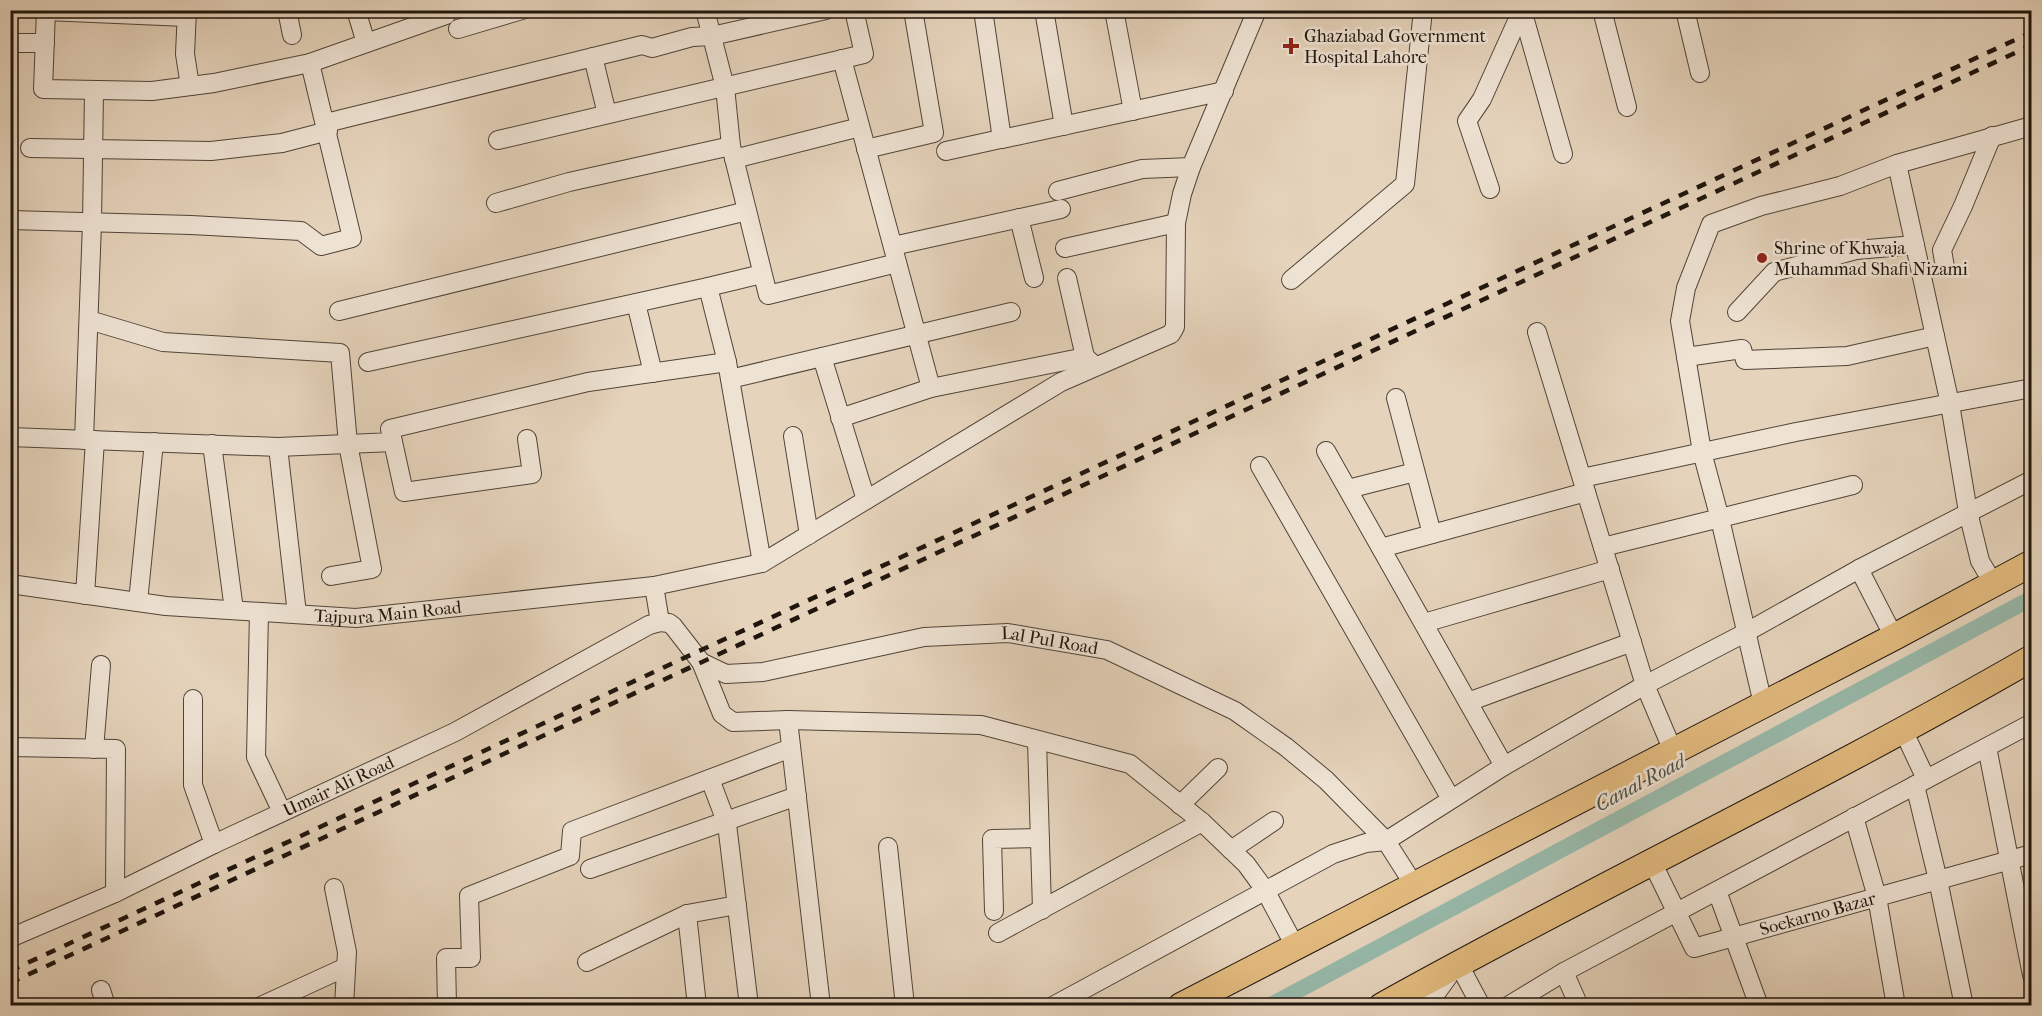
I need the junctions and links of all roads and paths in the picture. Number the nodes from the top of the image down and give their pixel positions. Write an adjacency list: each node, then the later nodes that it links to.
1 (287, 10): 18 (street)
2 (356, 10): 21 (street)
3 (522, 10): 21 (street)
4 (705, 10): 19 (street)
5 (826, 10): 19 (street)
6 (854, 10): 24 (street)
7 (913, 10): 43 (street)
8 (983, 10): 39 (street)
9 (1044, 10): 34 (street)
10 (1114, 10): 32 (street)
11 (1257, 10): 30 (street)
12 (1423, 10): 65 (street)
13 (1522, 10): 46 (street); 49 (street)
14 (1602, 10): 31 (street)
15 (1685, 10): 26 (street)
16 (46, 11): 17 (street); 22 (street)
17 (186, 14): 27 (street)
18 (292, 35)
19 (712, 36): 23 (street); 28 (street)
20 (10, 43): 22 (street)
21 (366, 43): 25 (street)
22 (45, 44): 29 (street)
23 (592, 57): 33 (street); 36 (street)
24 (842, 59): 28 (street); 37 (street)
25 (310, 63): 27 (street); 36 (street)
26 (1700, 73)
27 (190, 86): 29 (street)
28 (725, 87): 33 (street); 45 (street)
29 (94, 91): 42 (street)
30 (1224, 91): 32 (street); 48 (street)
31 (1627, 107)
32 (1133, 111): 34 (street)
33 (607, 114): 40 (street)
34 (1064, 126): 39 (street)
35 (2031, 126): 38 (street)
36 (327, 127): 42 (street); 56 (street)
37 (860, 127): 43 (street); 45 (street)
38 (1992, 136): 47 (street); 61 (street)
39 (1005, 138): 44 (street)
40 (498, 140)
41 (30, 148): 42 (street)
42 (93, 149): 56 (street)
43 (866, 149): 60 (street)
44 (946, 151)
45 (732, 152): 51 (street); 53 (street)
46 (1563, 154)
47 (1898, 164): 58 (street); 76 (street)
48 (1191, 167): 50 (street); 57 (street)
49 (1490, 189)
50 (1058, 191)
51 (496, 203)
52 (1061, 209): 54 (street)
53 (747, 211): 62 (street); 68 (street)
54 (1019, 218): 60 (street); 63 (street)
55 (10, 220): 56 (street)
56 (92, 223): 71 (street)
57 (1176, 223): 59 (street); 78 (street)
58 (1915, 245): 70 (street); 74 (street)
59 (1065, 248)
60 (895, 254): 62 (street); 73 (street)
61 (1945, 267)
62 (762, 274): 66 (street)
63 (1034, 278)
64 (1067, 278): 78 (street)
65 (1291, 280)
66 (708, 287): 67 (street); 79 (street)
67 (636, 303): 77 (street); 80 (street)
68 (339, 311)
69 (1011, 312): 73 (street)
70 (1737, 312)
71 (89, 320): 89 (street); 93 (street)
72 (1537, 332): 100 (street)
73 (917, 335): 75 (street); 81 (street)
74 (1935, 336): 76 (street); 84 (street)
75 (822, 357): 79 (street); 85 (street)
76 (1686, 357): 96 (street)
77 (368, 362)
78 (1090, 362): 81 (street); 103 (street, Tajpura Main Road)
79 (729, 370): 80 (street); 110 (street)
80 (653, 373): 91 (street)
81 (932, 388): 85 (street)
82 (2031, 388): 84 (street)
83 (1396, 398): 98 (street)
84 (1950, 404): 96 (street); 104 (street)
85 (840, 418): 103 (street)
86 (793, 436): 107 (street)
87 (10, 437): 89 (street)
88 (527, 439): 91 (street)
89 (90, 440): 90 (street); 118 (street)
90 (154, 442): 92 (street); 119 (street)
91 (393, 442): 93 (street)
92 (212, 444): 94 (street); 120 (street)
93 (348, 444): 94 (street); 114 (street)
94 (278, 447): 122 (street)
95 (1326, 451): 102 (street)
96 (1702, 452): 100 (street); 105 (street)
97 (1260, 465): 149 (street)
98 (1415, 472): 102 (street); 106 (street)
99 (2031, 480): 104 (street)
100 (1584, 485): 106 (street); 108 (street)
101 (1853, 485): 105 (street)
102 (1348, 489): 109 (street)
103 (866, 501): 107 (street, Tajpura Main Road)
104 (1968, 512): 113 (street); 115 (street)
105 (1720, 519): 108 (street); 125 (street)
106 (1432, 534): 109 (street)
107 (809, 535): 110 (street, Tajpura Main Road)
108 (1603, 547): 112 (street)
109 (1381, 548): 124 (street)
110 (762, 563): 117 (street, Tajpura Main Road)
111 (2031, 563): 115 (highway)
112 (1610, 569): 124 (street); 127 (street)
113 (1859, 569): 125 (street); 126 (street)
114 (331, 576)
115 (1993, 583): 126 (highway)
116 (10, 584): 118 (street, Tajpura Main Road)
117 (654, 586): 122 (street, Tajpura Main Road); 123 (street)
118 (85, 595): 119 (street, Tajpura Main Road)
119 (138, 602): 120 (street, Tajpura Main Road)
120 (234, 610): 121 (street, Tajpura Main Road)
121 (260, 612): 122 (street, Tajpura Main Road); 151 (street)
122 (297, 614)
123 (660, 622): 129 (street); 151 (street, Umair Ali Road)
124 (1424, 623): 133 (street)
125 (1745, 633): 131 (street); 134 (street)
126 (1894, 636): 134 (highway)
127 (1632, 642): 131 (street); 133 (street)
128 (2031, 658): 137 (highway)
129 (701, 663): 135 (street); 157 (street, Lal Pul Road)
130 (101, 665): 142 (street)
131 (1645, 685): 143 (street); 144 (street)
132 (193, 699): 158 (street)
133 (1468, 702): 144 (street)
134 (1763, 704): 143 (highway)
135 (788, 720): 138 (street); 141 (street)
136 (2031, 723): 140 (street)
137 (1903, 730): 147 (street); 163 (highway)
138 (1037, 740): 150 (street); 156 (street)
139 (10, 747): 142 (street)
140 (1987, 747): 147 (street); 162 (street)
141 (791, 748): 146 (street); 148 (street)
142 (94, 749): 170 (street)
143 (1674, 751): 166 (highway)
144 (1504, 766): 149 (street)
145 (1218, 768): 150 (street)
146 (710, 779): 153 (street); 188 (street)
147 (1921, 782): 152 (street); 165 (street)
148 (797, 796): 153 (street); 191 (street)
149 (1451, 799): 157 (street)
150 (1180, 805): 155 (street)
151 (282, 812): 158 (street, Umair Ali Road)
152 (1854, 817): 169 (street); 171 (street)
153 (726, 821): 164 (street); 172 (street)
154 (1274, 821): 160 (street)
155 (1202, 822): 160 (street); 174 (street)
156 (1040, 838): 173 (street); 174 (street)
157 (1386, 841): 166 (street, Lal Pul Road); 168 (street)
158 (214, 844): 170 (street, Umair Ali Road)
159 (888, 847): 192 (street)
160 (1231, 850): 168 (street)
161 (2031, 854): 162 (street, Soekarno Bazar)
162 (2010, 860): 165 (street, Soekarno Bazar); 185 (street)
163 (1652, 862): 175 (street, Soekarno Bazar); 182 (highway)
164 (590, 869)
165 (1938, 880): 171 (street, Soekarno Bazar); 202 (street)
166 (1414, 885): 180 (highway)
167 (334, 888): 183 (street)
168 (1264, 890): 180 (street); 193 (street)
169 (1717, 891): 175 (street); 178 (street)
170 (115, 893): 179 (street, Umair Ali Road)
171 (1878, 897): 178 (street, Soekarno Bazar); 201 (street)
172 (737, 905): 176 (street); 190 (street)
173 (994, 910)
174 (1042, 910): 177 (street)
175 (1677, 912): 178 (street, Soekarno Bazar); 184 (street)
176 (687, 914): 181 (street); 189 (street)
177 (998, 933)
178 (1735, 937): 200 (street)
179 (10, 938)
180 (1294, 946): 194 (highway)
181 (587, 962)
182 (1458, 963): 195 (highway); 196 (street); 197 (street)
183 (346, 968): 186 (street); 187 (street)
184 (1564, 972): 198 (street); 199 (street)
185 (2031, 975)
186 (261, 1005)
187 (344, 1005)
188 (447, 1005)
189 (697, 1005)
190 (749, 1005)
191 (821, 1005)
192 (905, 1005)
193 (1053, 1005)
194 (1181, 1005)
195 (1382, 1005)
196 (1427, 1005)
197 (1481, 1005)
198 (1508, 1005)
199 (1579, 1005)
200 (1759, 1005)
201 (1896, 1005)
202 (1964, 1005)

